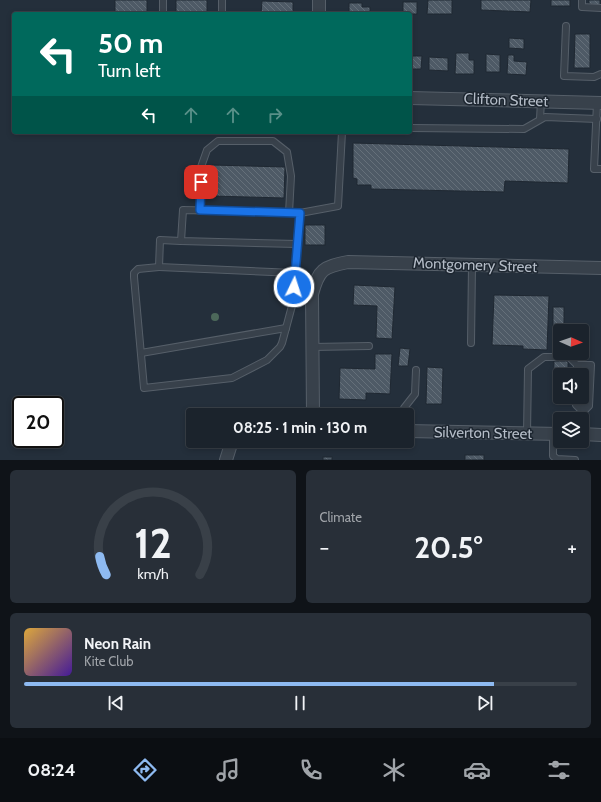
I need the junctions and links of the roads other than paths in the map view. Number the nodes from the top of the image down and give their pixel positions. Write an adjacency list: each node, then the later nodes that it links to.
1 (163, 0): 6 (lane)
2 (222, 0): 7 (lane)
3 (319, 0): 8 (street)
4 (582, 0): 5 (lane)
5 (601, 8)
6 (163, 12)
7 (222, 12)
8 (319, 12)
9 (566, 26): 10 (lane)
10 (601, 74)
11 (412, 98): 12 (street, Clifton Street)
12 (541, 101): 13 (street, Clifton Street); 14 (lane)
13 (599, 103): 15 (lane)
14 (540, 119): 15 (lane); 16 (lane)
15 (598, 120): 18 (lane)
16 (412, 128)
17 (342, 134): 21 (lane)
18 (601, 169)
19 (200, 210): 20 (lane); 20 (lane); 22 (lane)
20 (289, 213): 21 (lane)
21 (300, 213): 23 (lane)
22 (182, 240): 23 (lane); 25 (lane)
23 (297, 244): 27 (lane)
24 (472, 265): 26 (street, Montgomery Street); 29 (lane); 31 (street, Montgomery Street)
25 (159, 267): 27 (lane); 32 (lane)
26 (601, 268)
27 (296, 273): 28 (lane)
28 (286, 328): 32 (lane); 32 (lane)
29 (471, 343)
30 (369, 346): 31 (lane)
31 (312, 348): 37 (street, Montgomery Street)
32 (141, 353)
33 (577, 364): 34 (lane); 39 (lane); 41 (lane)
34 (577, 368)
35 (416, 370): 38 (lane)
36 (576, 404): 39 (lane)
37 (313, 408)
38 (404, 408)
39 (583, 412)
40 (414, 431): 41 (street, Silverton Street)
41 (527, 434): 42 (street, Silverton Street)
42 (553, 434)
43 (589, 434): 44 (street)
44 (601, 435)
45 (230, 448): 47 (street)
46 (554, 448): 48 (lane)
47 (226, 460)
48 (575, 460)

